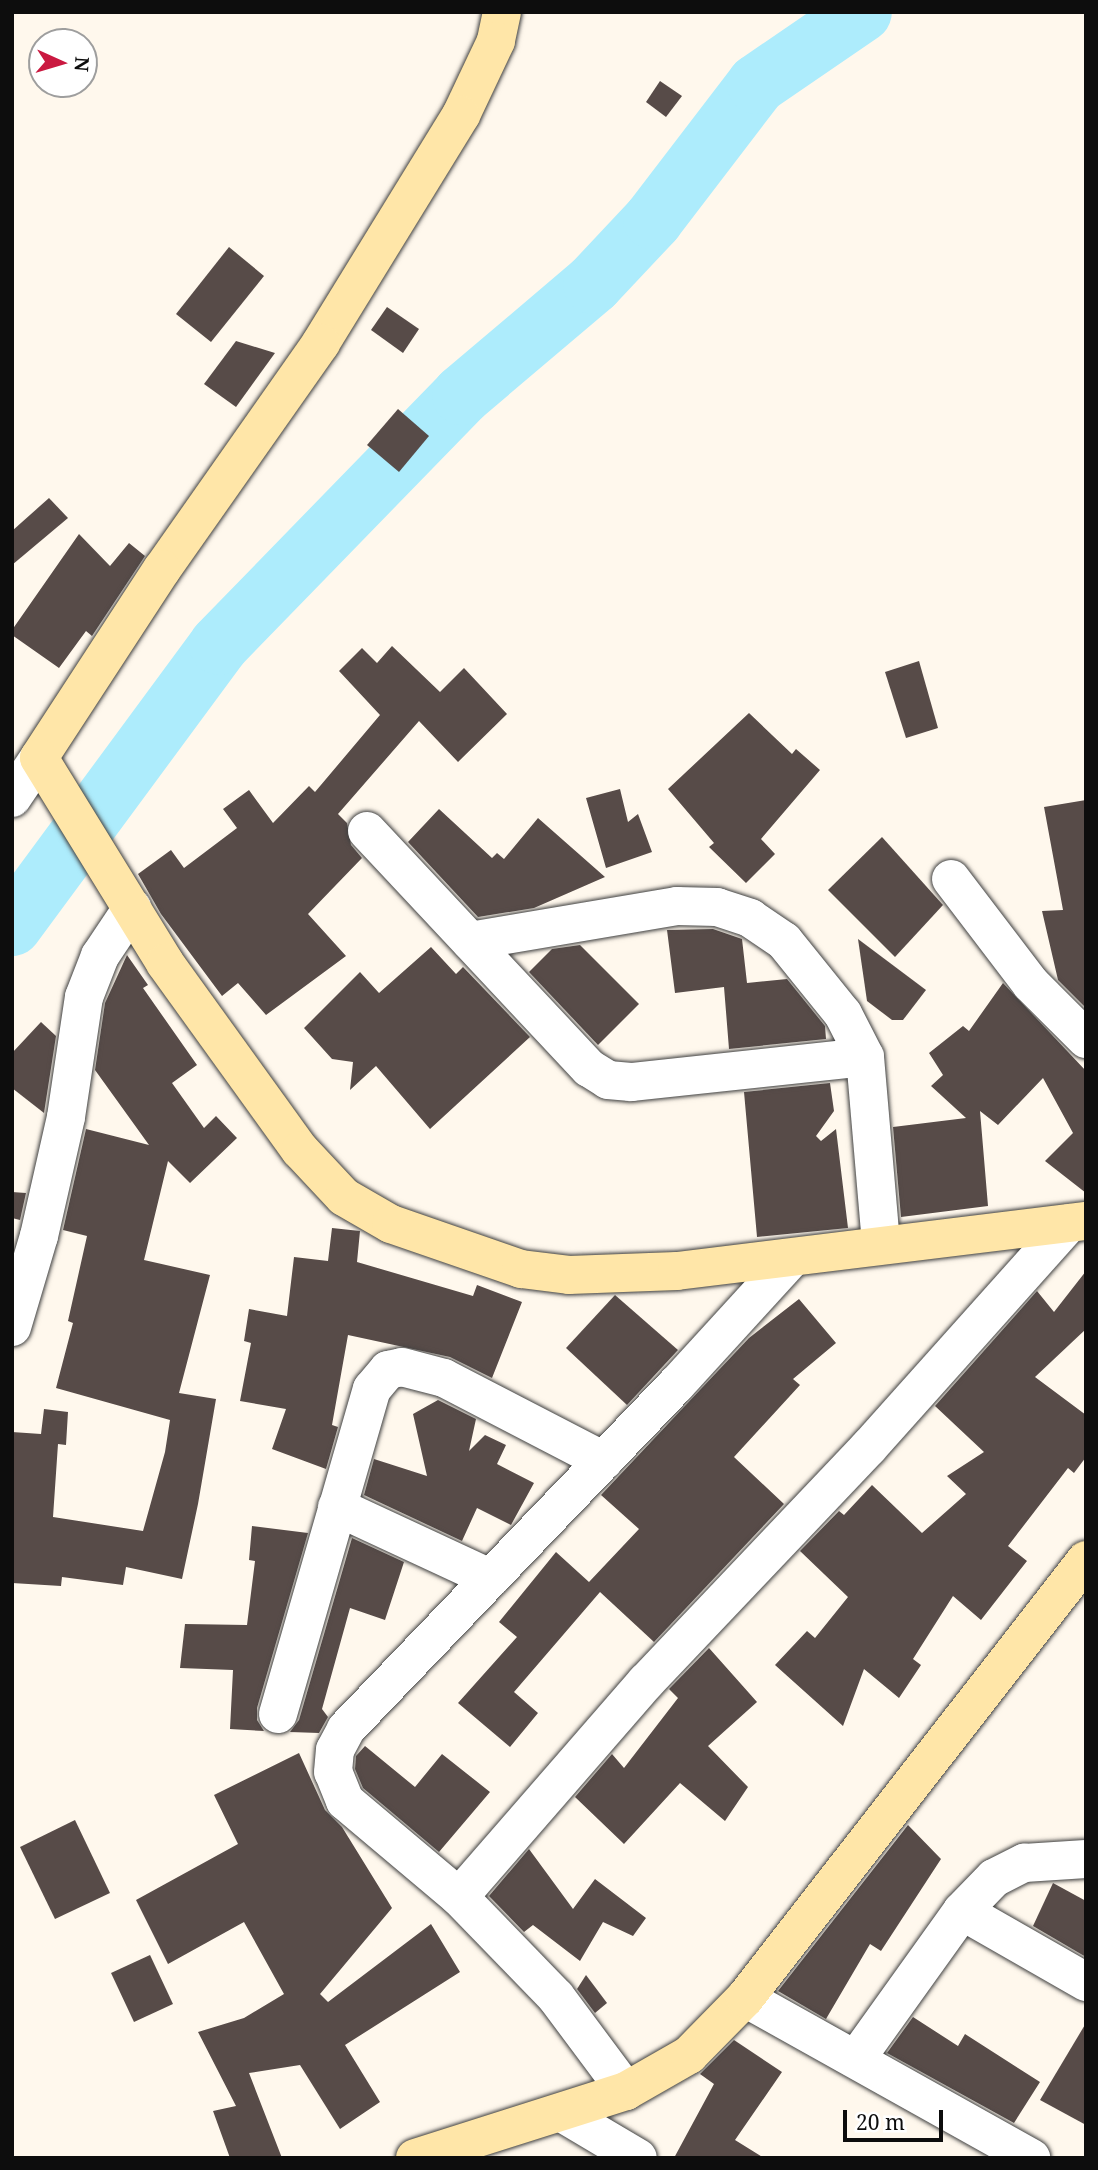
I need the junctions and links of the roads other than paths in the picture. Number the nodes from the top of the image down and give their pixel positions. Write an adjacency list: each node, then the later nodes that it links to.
1 (502, 12): 2 (main road)
2 (39, 758): 3 (street); 6 (main road)
3 (12, 798)
4 (367, 831): 7 (street)
5 (951, 879): 8 (street)
6 (132, 908): 12 (main road); 13 (street)
7 (470, 940): 9 (street); 9 (street)
8 (1086, 1039)
9 (865, 1057): 11 (street)
10 (1077, 1222): 11 (main road); 20 (street)
11 (881, 1245): 12 (main road)
12 (791, 1259): 14 (street)
13 (12, 1327)
14 (604, 1461): 15 (street); 17 (street)
15 (337, 1507): 17 (street); 18 (street)
16 (1086, 1560): 23 (main road)
17 (490, 1578): 20 (street)
18 (278, 1714)
19 (1086, 1859): 21 (street)
20 (459, 1897): 25 (street)
21 (962, 1911): 22 (street); 24 (street)
22 (1086, 1982)
23 (745, 1998): 24 (street); 25 (main road)
24 (856, 2059): 29 (street)
25 (626, 2091): 26 (main road)
26 (562, 2113): 27 (main road); 28 (street)
27 (415, 2158)
28 (638, 2158)
29 (1031, 2158)

